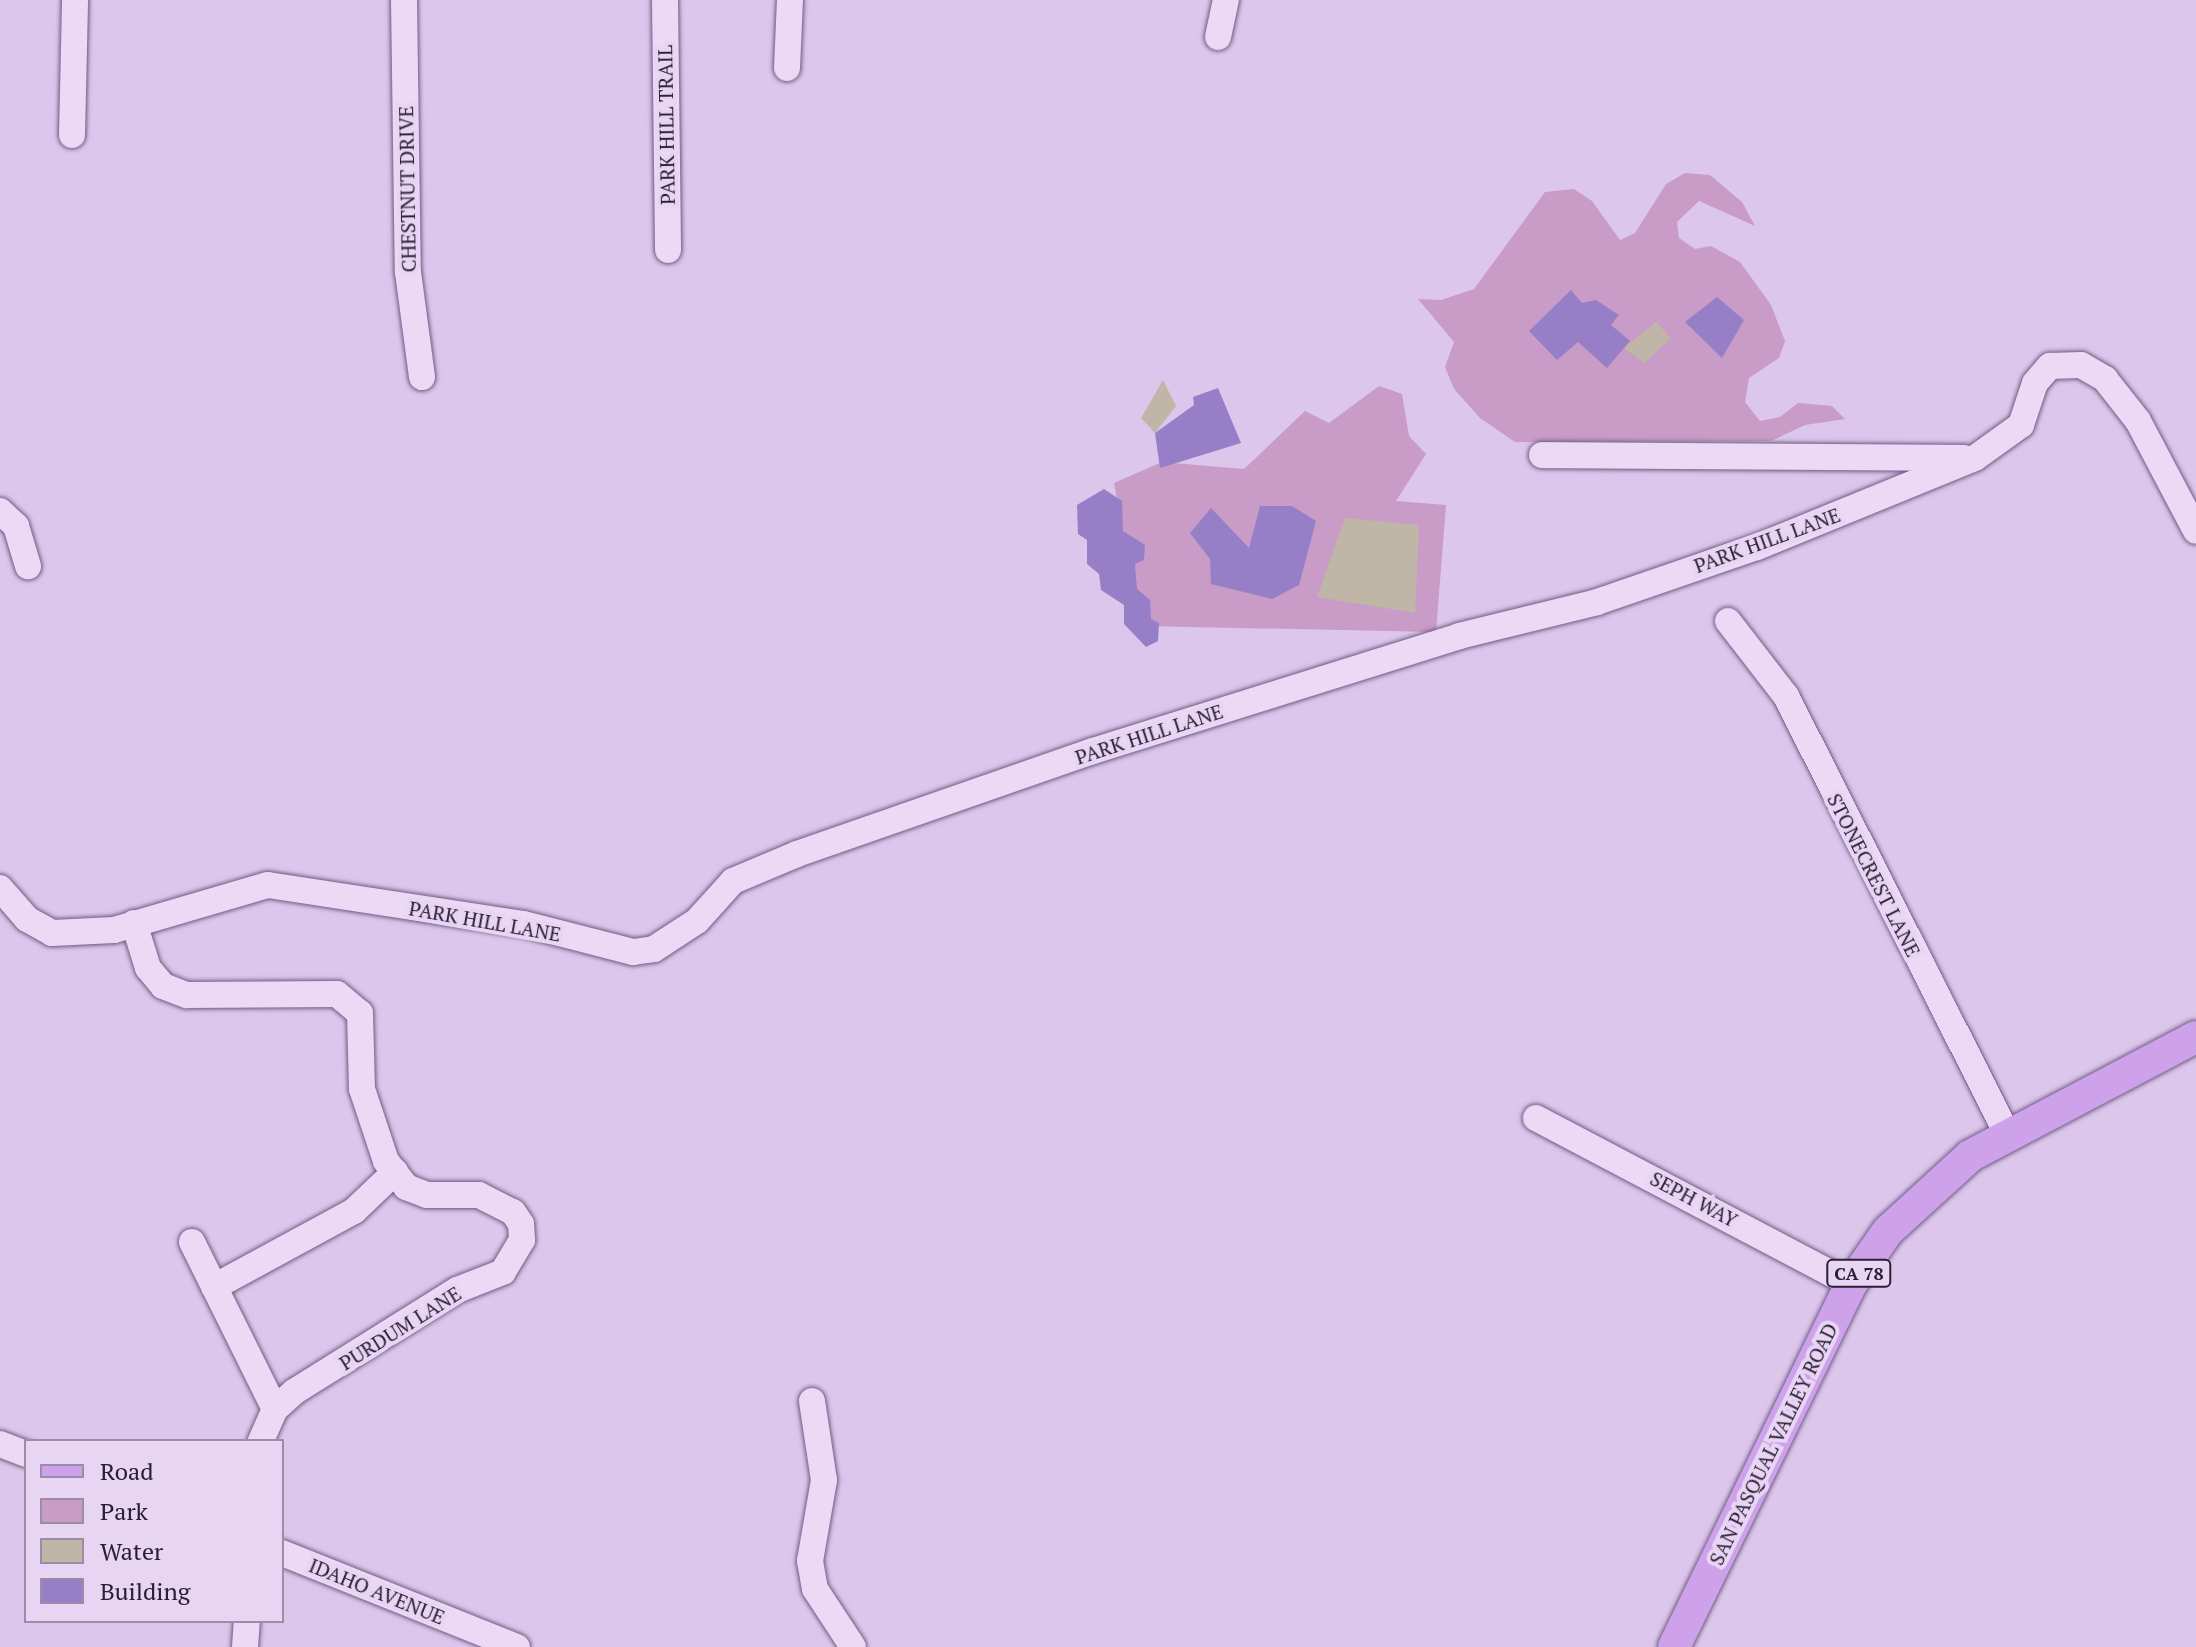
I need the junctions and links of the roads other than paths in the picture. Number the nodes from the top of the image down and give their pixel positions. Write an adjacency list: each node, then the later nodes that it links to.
1 (75, 0): 8 (street)
2 (404, 0): 10 (street, CHESTNUT DRIVE)
3 (665, 0): 9 (street, PARK HILL TRAIL)
4 (790, 0): 7 (street)
5 (1226, 0): 6 (street)
6 (1218, 37)
7 (787, 68)
8 (72, 135)
9 (668, 250)
10 (422, 377)
11 (1542, 455): 12 (street)
12 (1975, 458): 14 (street, PARK HILL LANE); 18 (street, PARK HILL LANE)
13 (0, 511): 15 (street)
14 (2196, 531)
15 (28, 566)
16 (1728, 621): 21 (street, STONECREST LANE)
17 (0, 888): 18 (street, PARK HILL LANE)
18 (134, 923): 22 (street)
19 (2196, 1037): 21 (main road, SAN PASQUAL VALLEY ROAD / CA 78)
20 (1536, 1118): 24 (street, SEPH WAY)
21 (2009, 1137): 24 (main road, SAN PASQUAL VALLEY ROAD / CA 78)
22 (395, 1172): 25 (street); 27 (street, PURDUM LANE)
23 (192, 1242): 25 (street)
24 (1851, 1284): 36 (main road, SAN PASQUAL VALLEY ROAD / CA 78)
25 (214, 1287): 27 (street)
26 (812, 1401): 35 (street)
27 (275, 1409): 28 (street)
28 (262, 1439)
29 (0, 1444): 30 (street)
30 (24, 1453)
31 (284, 1554): 34 (street, IDAHO AVENUE)
32 (247, 1623): 33 (street)
33 (245, 1647)
34 (517, 1647)
35 (853, 1647)
36 (1674, 1647)

